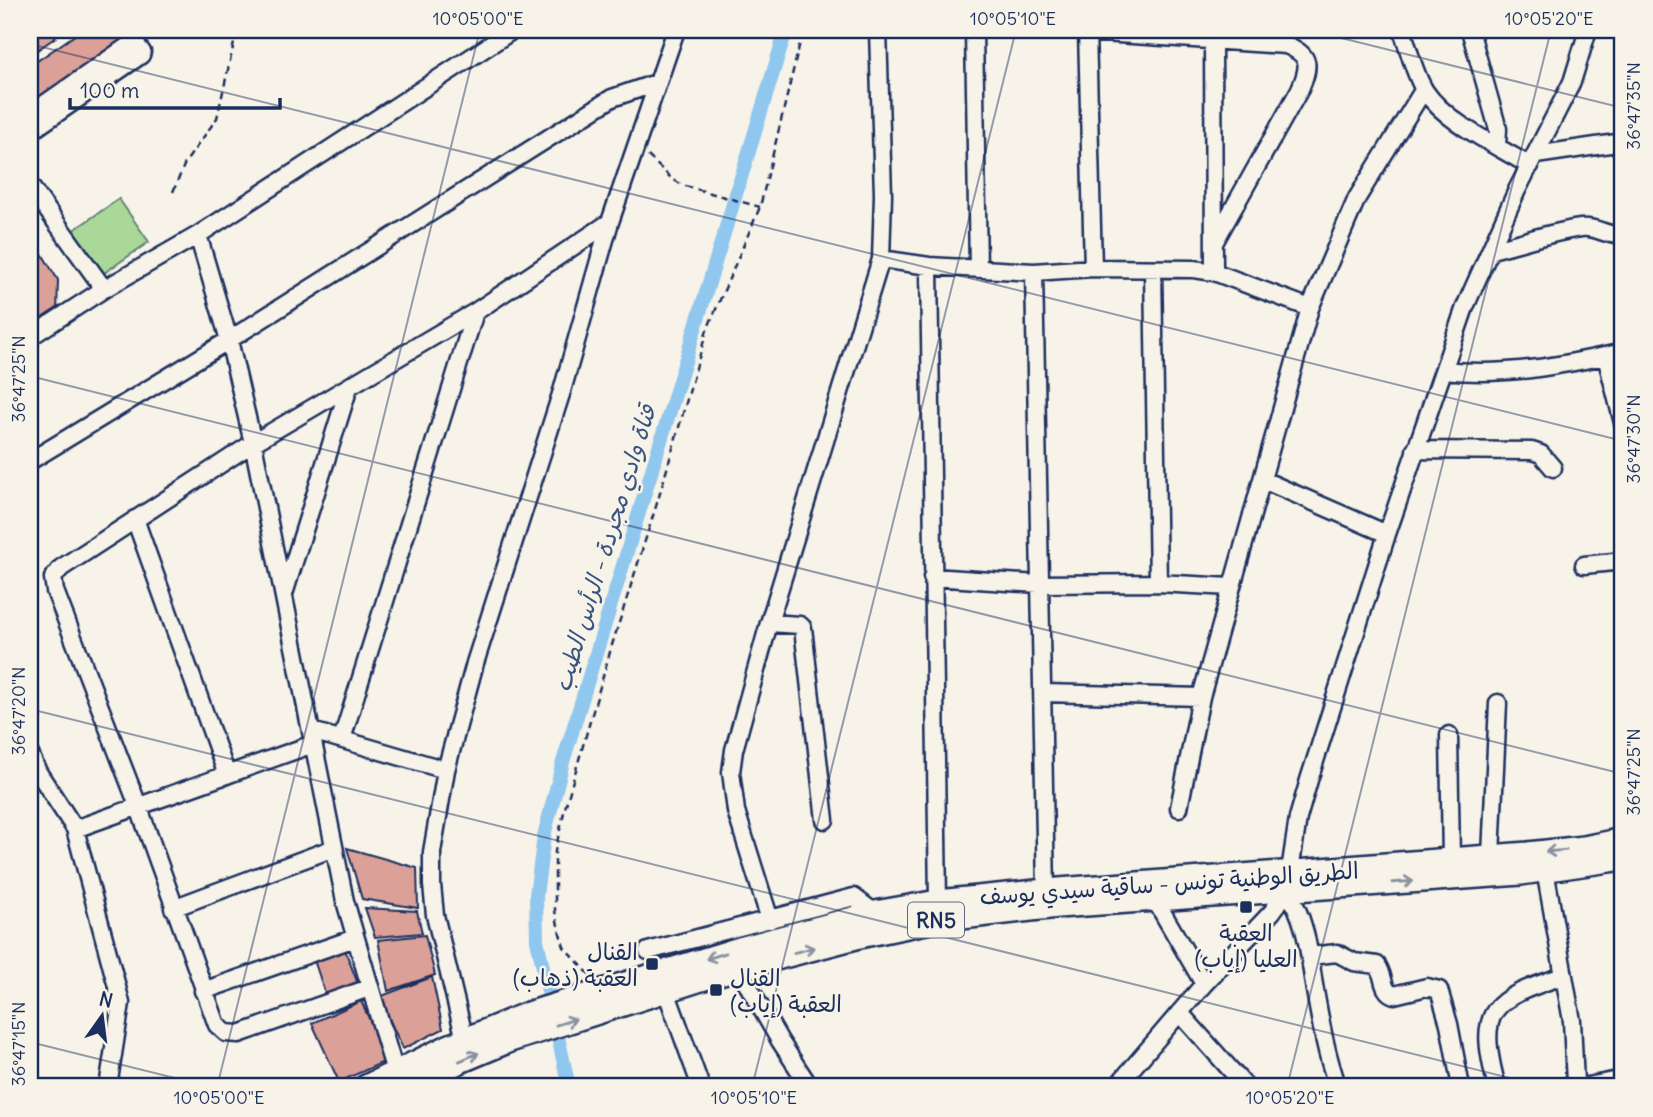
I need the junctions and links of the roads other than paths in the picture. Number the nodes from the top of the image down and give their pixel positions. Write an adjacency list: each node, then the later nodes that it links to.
1 (513, 30): 19 (street)
2 (676, 30): 10 (street)
3 (878, 30): 23 (street)
4 (974, 30): 26 (street)
5 (1402, 30): 11 (street)
6 (1470, 30): 15 (street)
7 (1588, 30): 16 (street)
8 (1087, 31): 9 (street); 25 (street)
9 (1213, 40): 21 (street); 21 (street)
10 (656, 83): 18 (street); 34 (street)
11 (1424, 89): 15 (street); 31 (street)
12 (30, 114): 13 (street)
13 (30, 132)
14 (1623, 142): 16 (street)
15 (1497, 145): 16 (street)
16 (1533, 160): 22 (street)
17 (30, 186): 30 (street)
18 (610, 222): 32 (street); 62 (street)
19 (198, 235): 30 (street); 34 (street)
20 (1623, 235): 22 (street)
21 (1215, 240): 29 (street)
22 (1491, 250): 37 (street)
23 (881, 259): 24 (street); 54 (street)
24 (929, 267): 26 (street); 49 (street)
25 (1093, 268): 27 (street); 28 (street)
26 (978, 269): 28 (street)
27 (1153, 269): 29 (street); 50 (street)
28 (1034, 272): 51 (street)
29 (1214, 272): 31 (street)
30 (104, 289): 33 (street)
31 (1310, 308): 44 (street)
32 (475, 312): 38 (street); 60 (street)
33 (30, 337)
34 (229, 340): 40 (street); 42 (street)
35 (1623, 352): 36 (street)
36 (1606, 356): 37 (street); 39 (street)
37 (1444, 370): 41 (street)
38 (349, 387): 40 (street); 53 (street)
39 (1622, 414)
40 (253, 443): 45 (street); 53 (street)
41 (1415, 450): 43 (street); 46 (street)
42 (30, 461)
43 (1553, 468)
44 (1262, 480): 46 (street); 52 (street)
45 (135, 519): 63 (street); 64 (street)
46 (1387, 534): 74 (street)
47 (1623, 561): 48 (street)
48 (1584, 565)
49 (932, 577): 51 (street); 77 (street)
50 (1158, 583): 51 (street); 52 (street)
51 (1039, 584): 55 (street)
52 (1231, 587): 56 (street)
53 (283, 596): 59 (street)
54 (769, 623): 66 (street); 80 (street)
55 (1043, 693): 56 (street); 75 (street)
56 (1201, 697): 65 (street)
57 (1498, 703): 70 (street)
58 (1449, 735): 72 (street)
59 (313, 737): 60 (street); 63 (street); 69 (street)
60 (342, 739): 62 (street)
61 (30, 754): 67 (street)
62 (446, 771): 93 (street)
63 (227, 775): 64 (street)
64 (139, 808): 67 (street); 78 (street)
65 (1179, 808)
66 (825, 820)
67 (75, 829): 96 (street)
68 (1623, 840): 70 (highway, الطريق الوطنية تونس - ساقية سيدي يوسف / RN5, one-way to 70)
69 (334, 848): 78 (street); 81 (street)
70 (1491, 856): 72 (highway, الطريق الوطنية تونس - ساقية سيدي يوسف / RN5)
71 (1623, 858): 73 (highway, الطريق الوطنية تونس - ساقية سيدي يوسف / RN5)
72 (1451, 859): 74 (highway, الطريق الوطنية تونس - ساقية سيدي يوسف / RN5)
73 (1545, 870): 74 (highway, الطريق الوطنية تونس - ساقية سيدي يوسف / RN5, one-way to 73); 85 (street)
74 (1288, 881): 75 (highway, الطريق الوطنية تونس - ساقية سيدي يوسف / RN5); 76 (highway, الطريق الوطنية تونس - ساقية سيدي يوسف / RN5); 83 (street); 86 (street)
75 (1046, 891): 77 (highway, الطريق الوطنية تونس - ساقية سيدي يوسف / RN5)
76 (1154, 898): 84 (highway, الطريق الوطنية تونس - ساقية سيدي يوسف / RN5, one-way to 76); 86 (street)
77 (938, 902): 79 (highway, الطريق الوطنية تونس - ساقية سيدي يوسف / RN5)
78 (173, 908): 88 (street)
79 (876, 913): 80 (street); 90 (highway, الطريق الوطنية تونس - ساقية سيدي يوسف / RN5, one-way to 90)
80 (770, 920): 82 (street)
81 (355, 938): 87 (street); 88 (street)
82 (648, 951)
83 (1310, 956): 102 (street); 103 (street)
84 (738, 968): 89 (highway, الطريق الوطنية تونس - ساقية سيدي يوسف / RN5); 99 (street)
85 (1563, 976): 95 (street); 104 (street)
86 (1204, 985): 91 (street)
87 (369, 988): 88 (street); 94 (street)
88 (203, 991)
89 (666, 991): 90 (highway, الطريق الوطنية تونس - ساقية سيدي يوسف / RN5); 98 (street)
90 (598, 999): 92 (highway, الطريق الوطنية تونس - ساقية سيدي يوسف / RN5)
91 (1180, 1013): 100 (street); 101 (street)
92 (531, 1023): 93 (highway, الطريق الوطنية تونس - ساقية سيدي يوسف / RN5); 94 (highway, الطريق الوطنية تونس - ساقية سيدي يوسف / RN5, one-way to 92)
93 (465, 1040): 94 (highway, الطريق الوطنية تونس - ساقية سيدي يوسف / RN5)
94 (401, 1079): 97 (highway, الطريق الوطنية تونس - ساقية سيدي يوسف / RN5)
95 (1623, 1079)
96 (108, 1087)
97 (366, 1087)
98 (701, 1087)
99 (810, 1087)
100 (1116, 1087)
101 (1246, 1087)
102 (1338, 1087)
103 (1461, 1087)
104 (1497, 1087)

